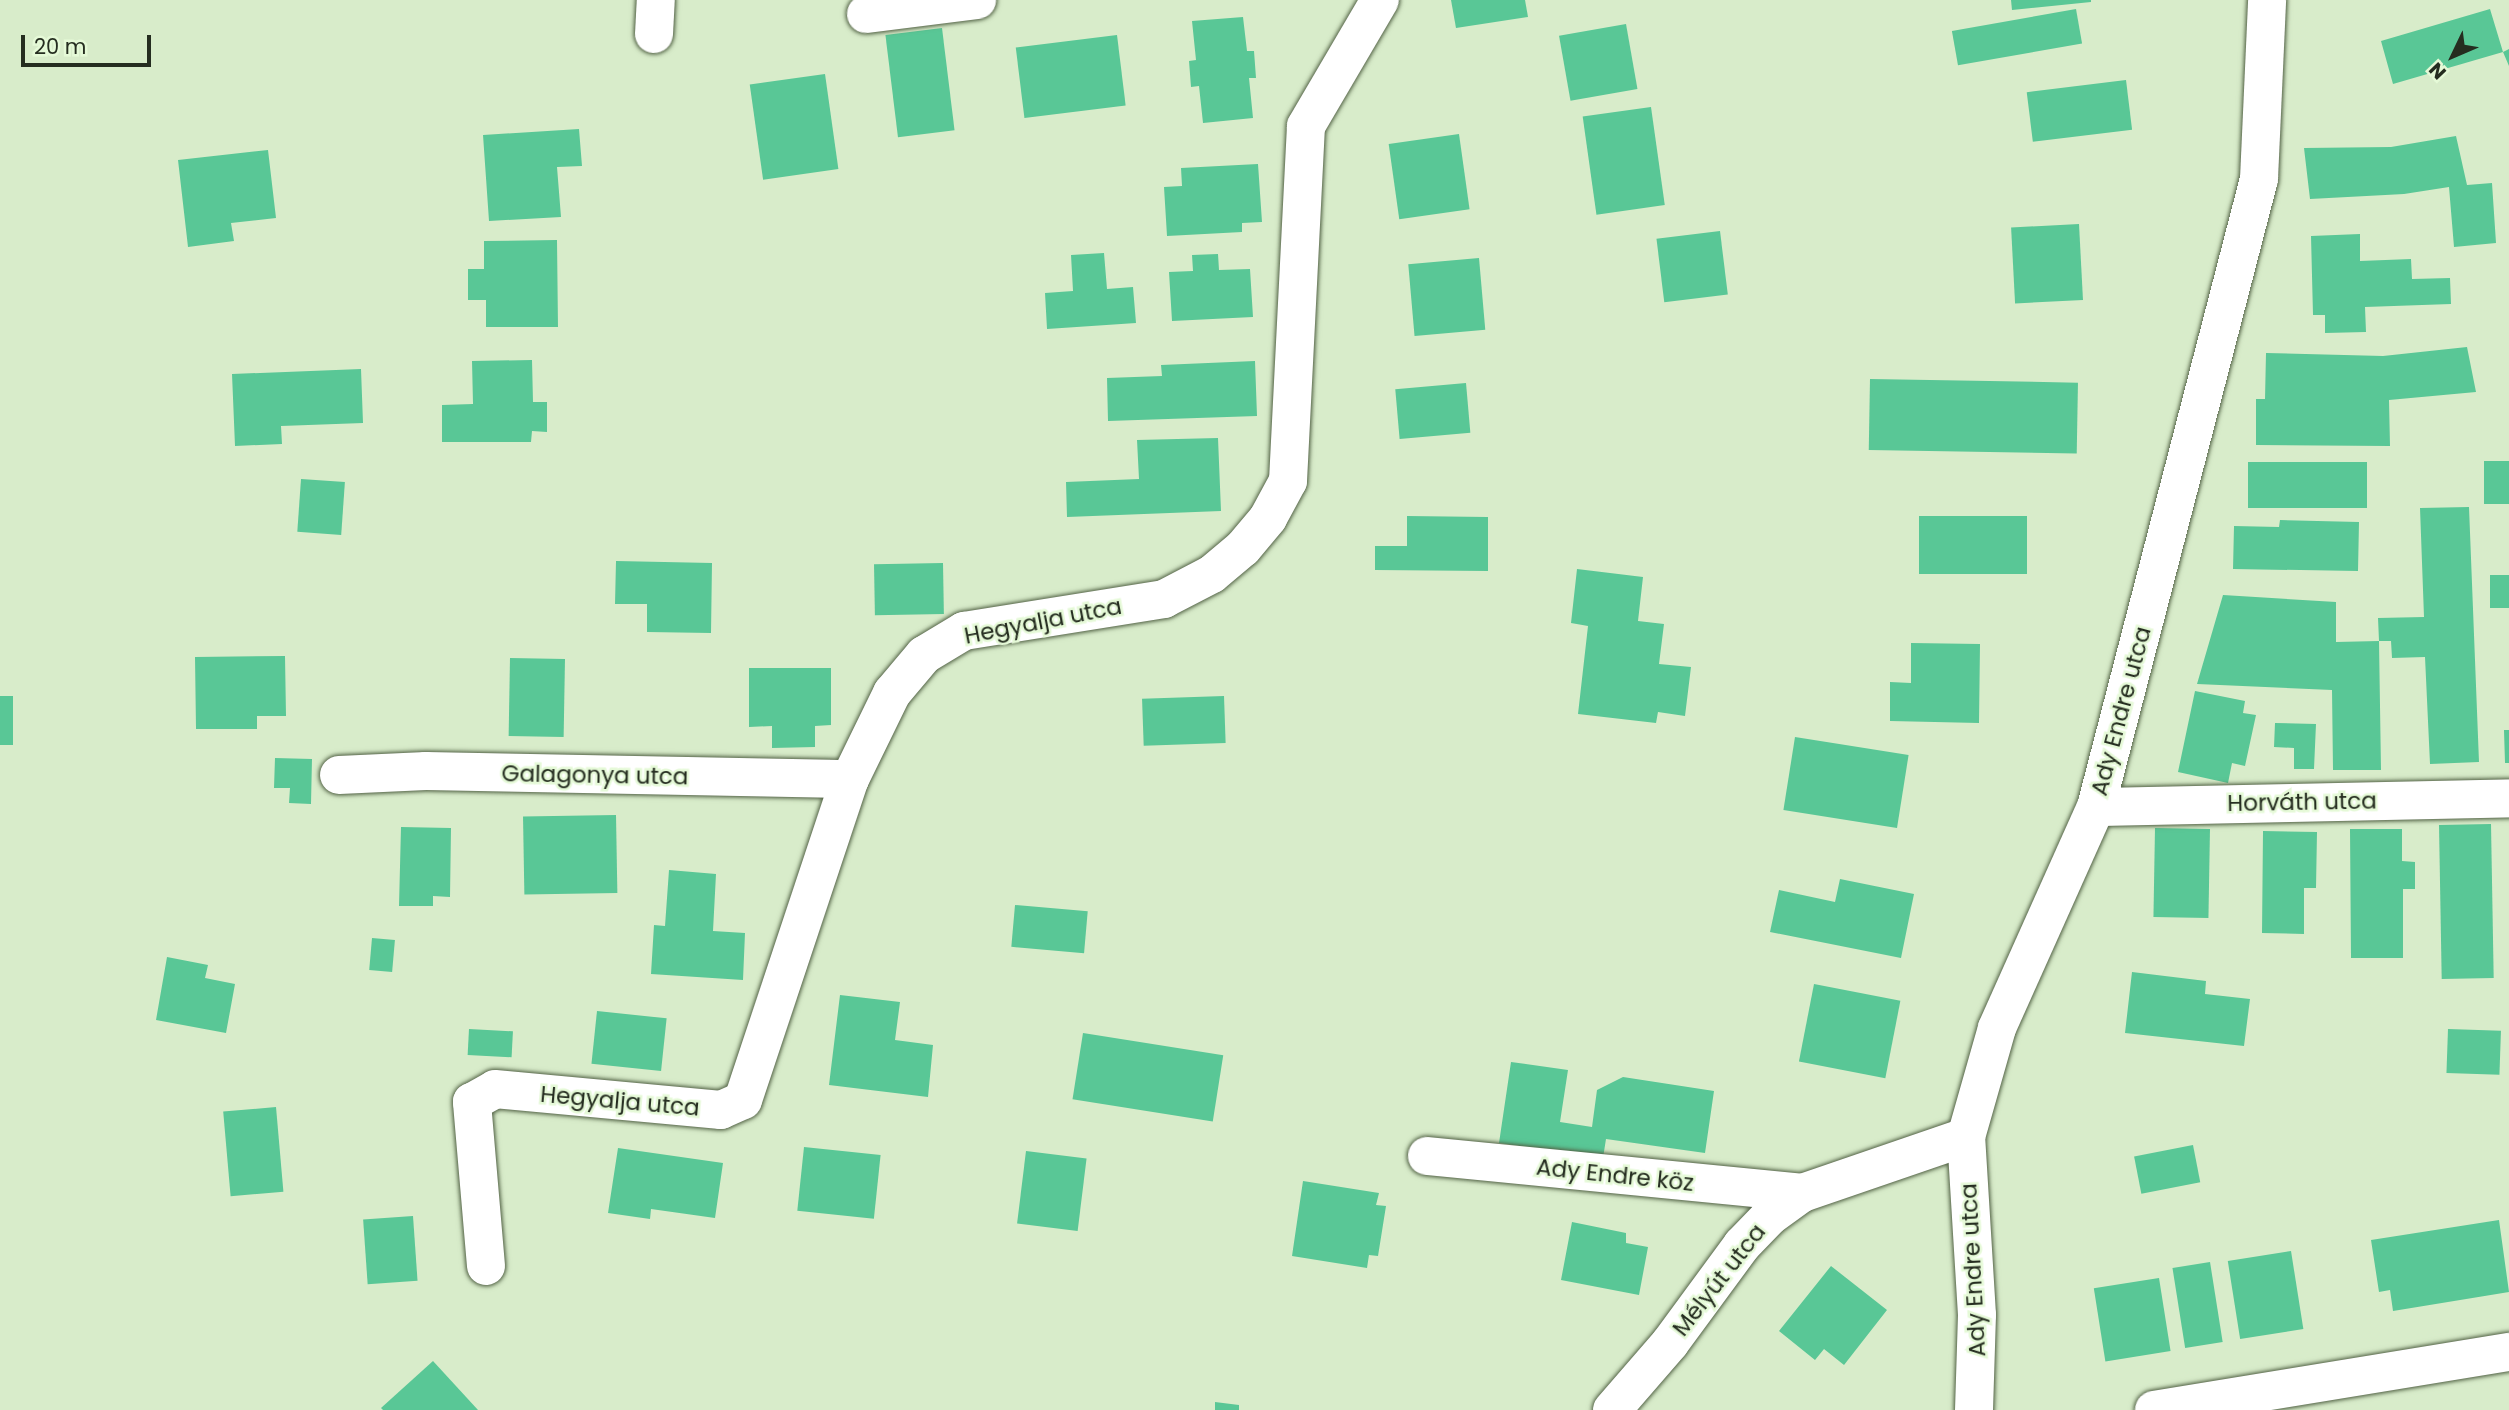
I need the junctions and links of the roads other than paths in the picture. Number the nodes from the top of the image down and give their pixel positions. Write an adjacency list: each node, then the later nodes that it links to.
1 (977, 0): 4 (street)
2 (1380, 0): 6 (street, Hegyalja utca)
3 (2267, 0): 8 (street, Ady Endre utca)
4 (866, 14)
5 (339, 775): 6 (street, Galagonya utca)
6 (850, 779): 12 (street, Hegyalja utca)
7 (2509, 798): 8 (street, Horváth utca)
8 (2096, 807): 9 (street, Ady Endre utca)
9 (1966, 1137): 11 (street, Mélyút utca); 15 (street, Ady Endre utca)
10 (1427, 1156): 11 (street, Ady Endre köz)
11 (1802, 1193): 14 (street, Mélyút utca)
12 (486, 1266)
13 (2509, 1352): 16 (street)
14 (1612, 1410)
15 (1974, 1410)
16 (2154, 1410)

